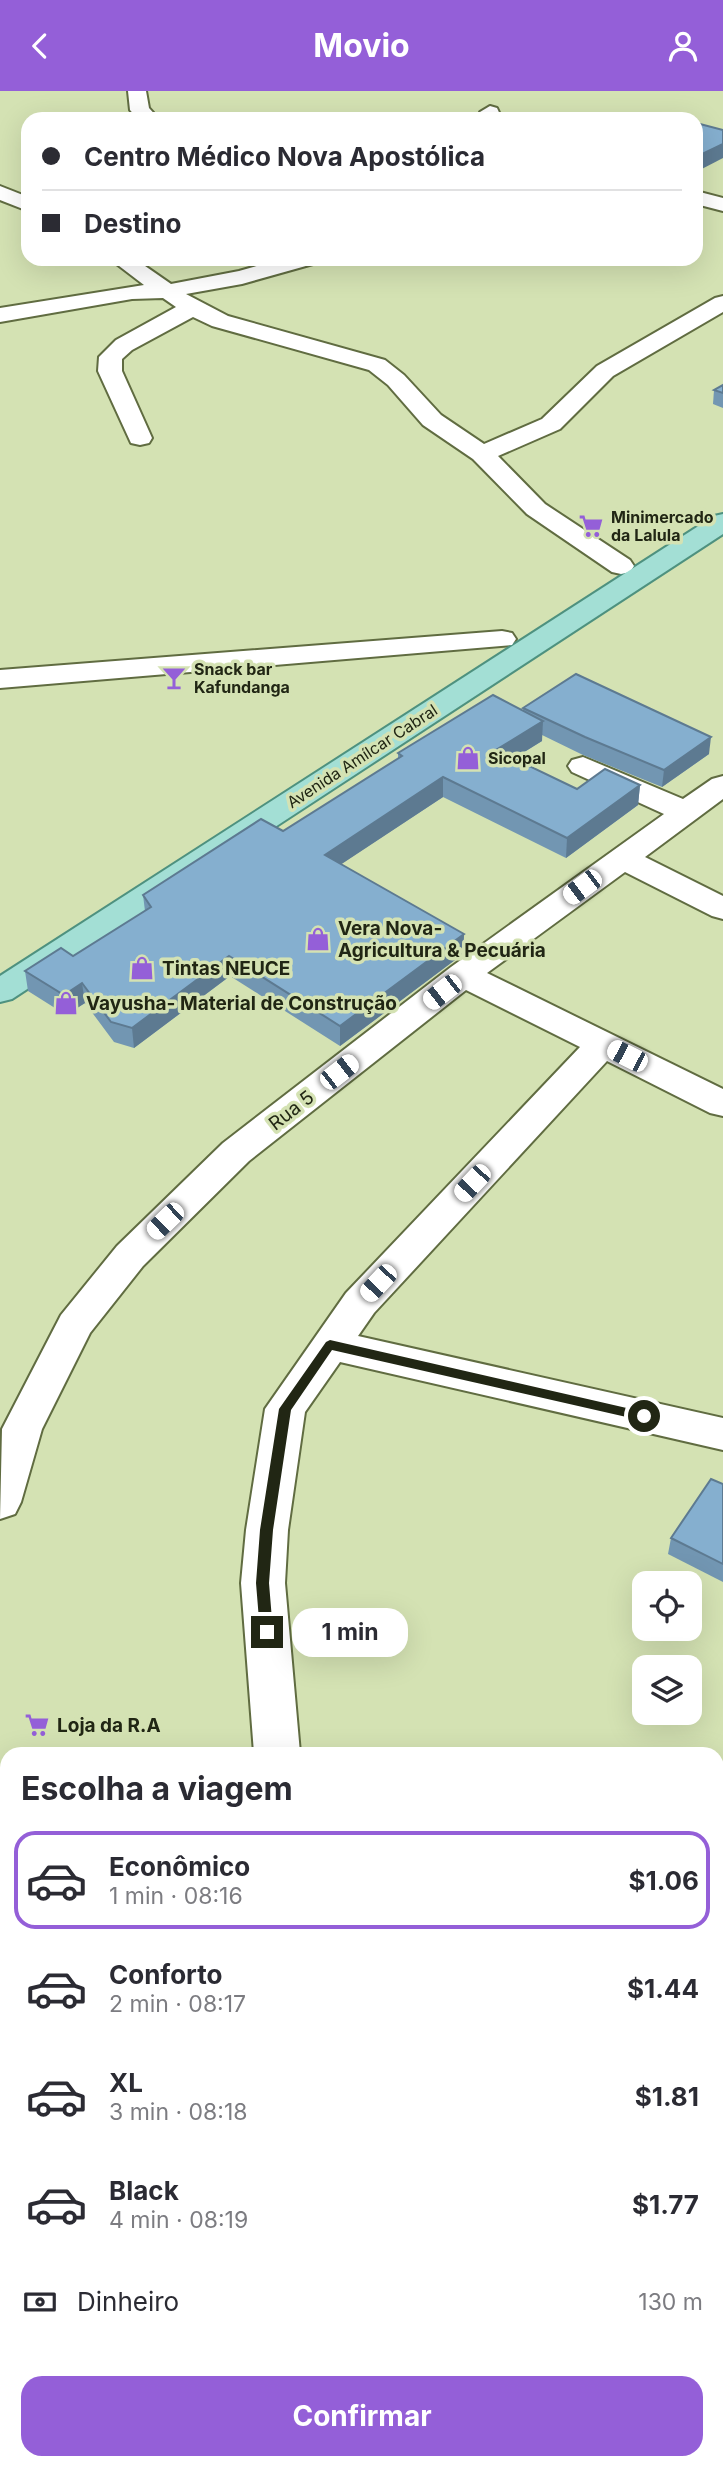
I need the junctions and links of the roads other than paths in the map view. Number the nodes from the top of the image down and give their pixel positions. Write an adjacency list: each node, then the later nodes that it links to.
1 (142, 92): 2 (street)
2 (142, 112)
3 (0, 192): 4 (street)
4 (21, 202)
5 (131, 266): 7 (street)
6 (280, 266): 7 (street)
7 (167, 291): 9 (street); 10 (street)
8 (723, 303): 12 (street)
9 (192, 308): 11 (street); 12 (street)
10 (0, 315)
11 (140, 438)
12 (482, 454): 15 (street)
13 (723, 499): 15 (main road, Avenida Amílcar Cabral)
14 (723, 522): 27 (main road, Avenida Amílcar Cabral)
15 (621, 566): 16 (main road, Avenida Amílcar Cabral)
16 (502, 639): 18 (street); 25 (main road, Avenida Amílcar Cabral)
17 (48, 645): 18 (street)
18 (48, 675): 19 (street)
19 (0, 679)
20 (583, 766): 22 (street)
21 (723, 785): 22 (street, Rua 5)
22 (686, 812): 23 (street, Rua 5)
23 (622, 858): 24 (street); 26 (street, Rua 5)
24 (723, 909)
25 (0, 960)
26 (463, 975): 28 (street); 32 (street, Rua 5)
27 (0, 991)
28 (603, 1044): 29 (street); 30 (street)
29 (723, 1104)
30 (330, 1345): 31 (street); 33 (street)
31 (723, 1434)
32 (0, 1502)
33 (277, 1747)

